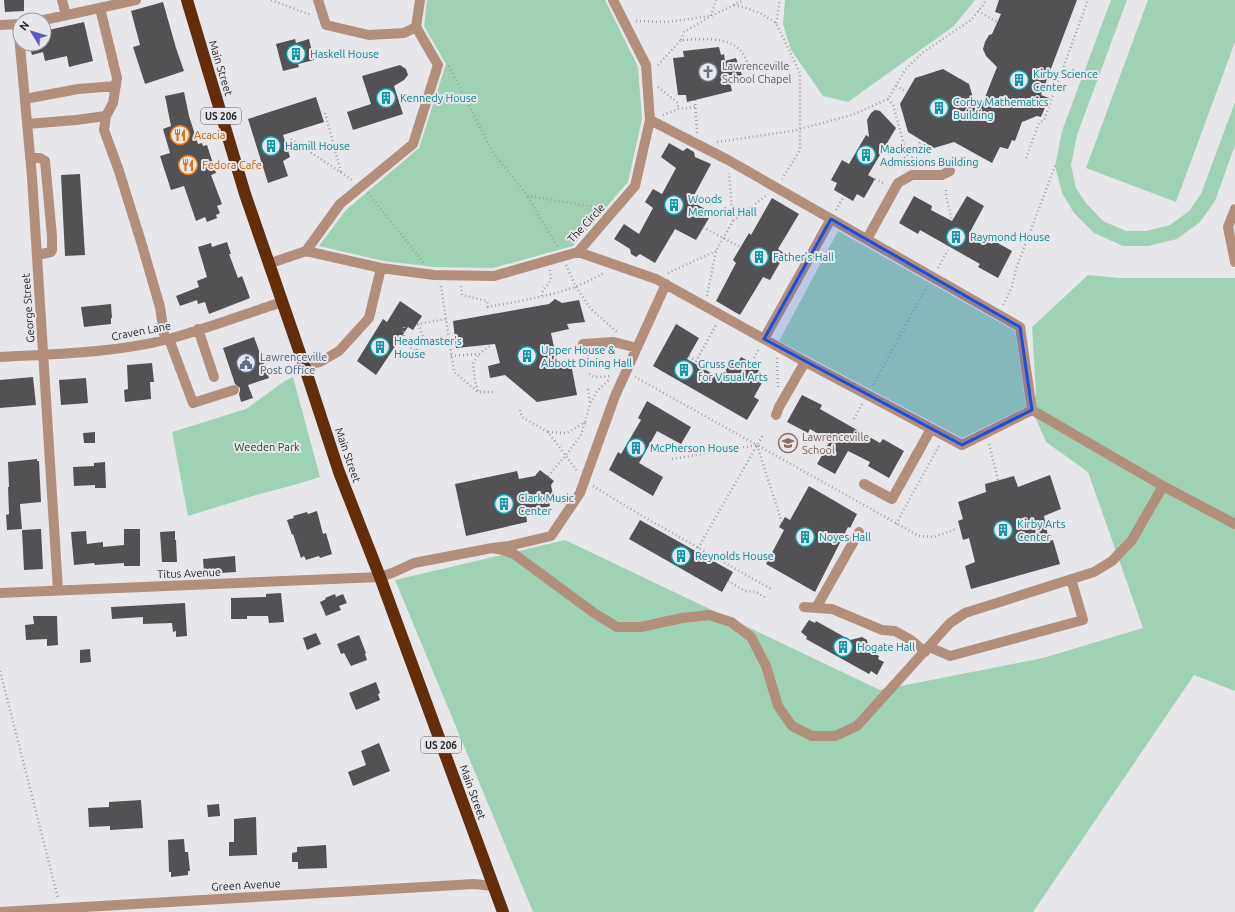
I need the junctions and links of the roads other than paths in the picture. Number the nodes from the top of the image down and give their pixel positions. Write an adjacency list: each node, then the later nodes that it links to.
1 (62, 0): 8 (street)
2 (136, 0): 7 (street)
3 (187, 0): 28 (highway, Main Street / US 206)
4 (318, 0): 12 (street)
5 (420, 0): 12 (street)
6 (613, 0): 17 (street, The Circle)
7 (100, 8): 8 (street); 14 (street)
8 (66, 16): 9 (street)
9 (52, 19)
10 (12, 24): 11 (street)
11 (0, 25)
12 (416, 27): 24 (street)
13 (21, 52): 15 (street, George Street)
14 (116, 86): 15 (street); 16 (street)
15 (25, 99): 18 (street, George Street)
16 (106, 116): 18 (street); 33 (street)
17 (650, 120): 22 (street); 25 (street, The Circle)
18 (27, 124): 19 (street, George Street)
19 (30, 158): 26 (street, George Street); 26 (street)
20 (950, 170): 23 (street)
21 (1235, 209): 27 (street)
22 (831, 219): 23 (street); 34 (street)
23 (867, 239): 43 (street)
24 (306, 251): 28 (street); 29 (street, The Circle)
25 (578, 252): 29 (street, The Circle); 30 (street)
26 (37, 255): 37 (street, George Street)
27 (1235, 262)
28 (268, 264): 31 (highway, Main Street / US 206)
29 (381, 268): 40 (street)
30 (666, 284): 34 (street); 36 (street, Titus Avenue)
31 (282, 302): 32 (street, Craven Lane); 40 (highway, Main Street / US 206)
32 (198, 329): 33 (street, Craven Lane); 41 (street)
33 (167, 339): 37 (street, Craven Lane); 42 (street)
34 (764, 339): 39 (street)
35 (583, 344): 36 (street)
36 (637, 348): 50 (street, Titus Avenue)
37 (43, 355): 38 (street, Craven Lane); 53 (street, George Street)
38 (0, 357)
39 (805, 362): 44 (street); 45 (street)
40 (304, 366): 51 (highway, Main Street / US 206)
41 (214, 377)
42 (234, 390)
43 (1032, 410): 45 (street); 47 (street)
44 (777, 411)
45 (931, 428): 46 (street)
46 (864, 484)
47 (1163, 486): 48 (street); 52 (street)
48 (1235, 524)
49 (859, 532): 56 (street)
50 (492, 548): 51 (street, Titus Avenue); 57 (street)
51 (380, 577): 53 (street, Titus Avenue); 58 (highway, Main Street / US 206)
52 (1071, 579): 57 (street); 57 (street)
53 (58, 590): 54 (street, Titus Avenue)
54 (0, 593)
55 (804, 607): 56 (street)
56 (816, 608): 57 (street)
57 (927, 650)
58 (494, 886): 59 (street, Green Avenue); 60 (highway, Main Street / US 206)
59 (0, 912)
60 (503, 912)

